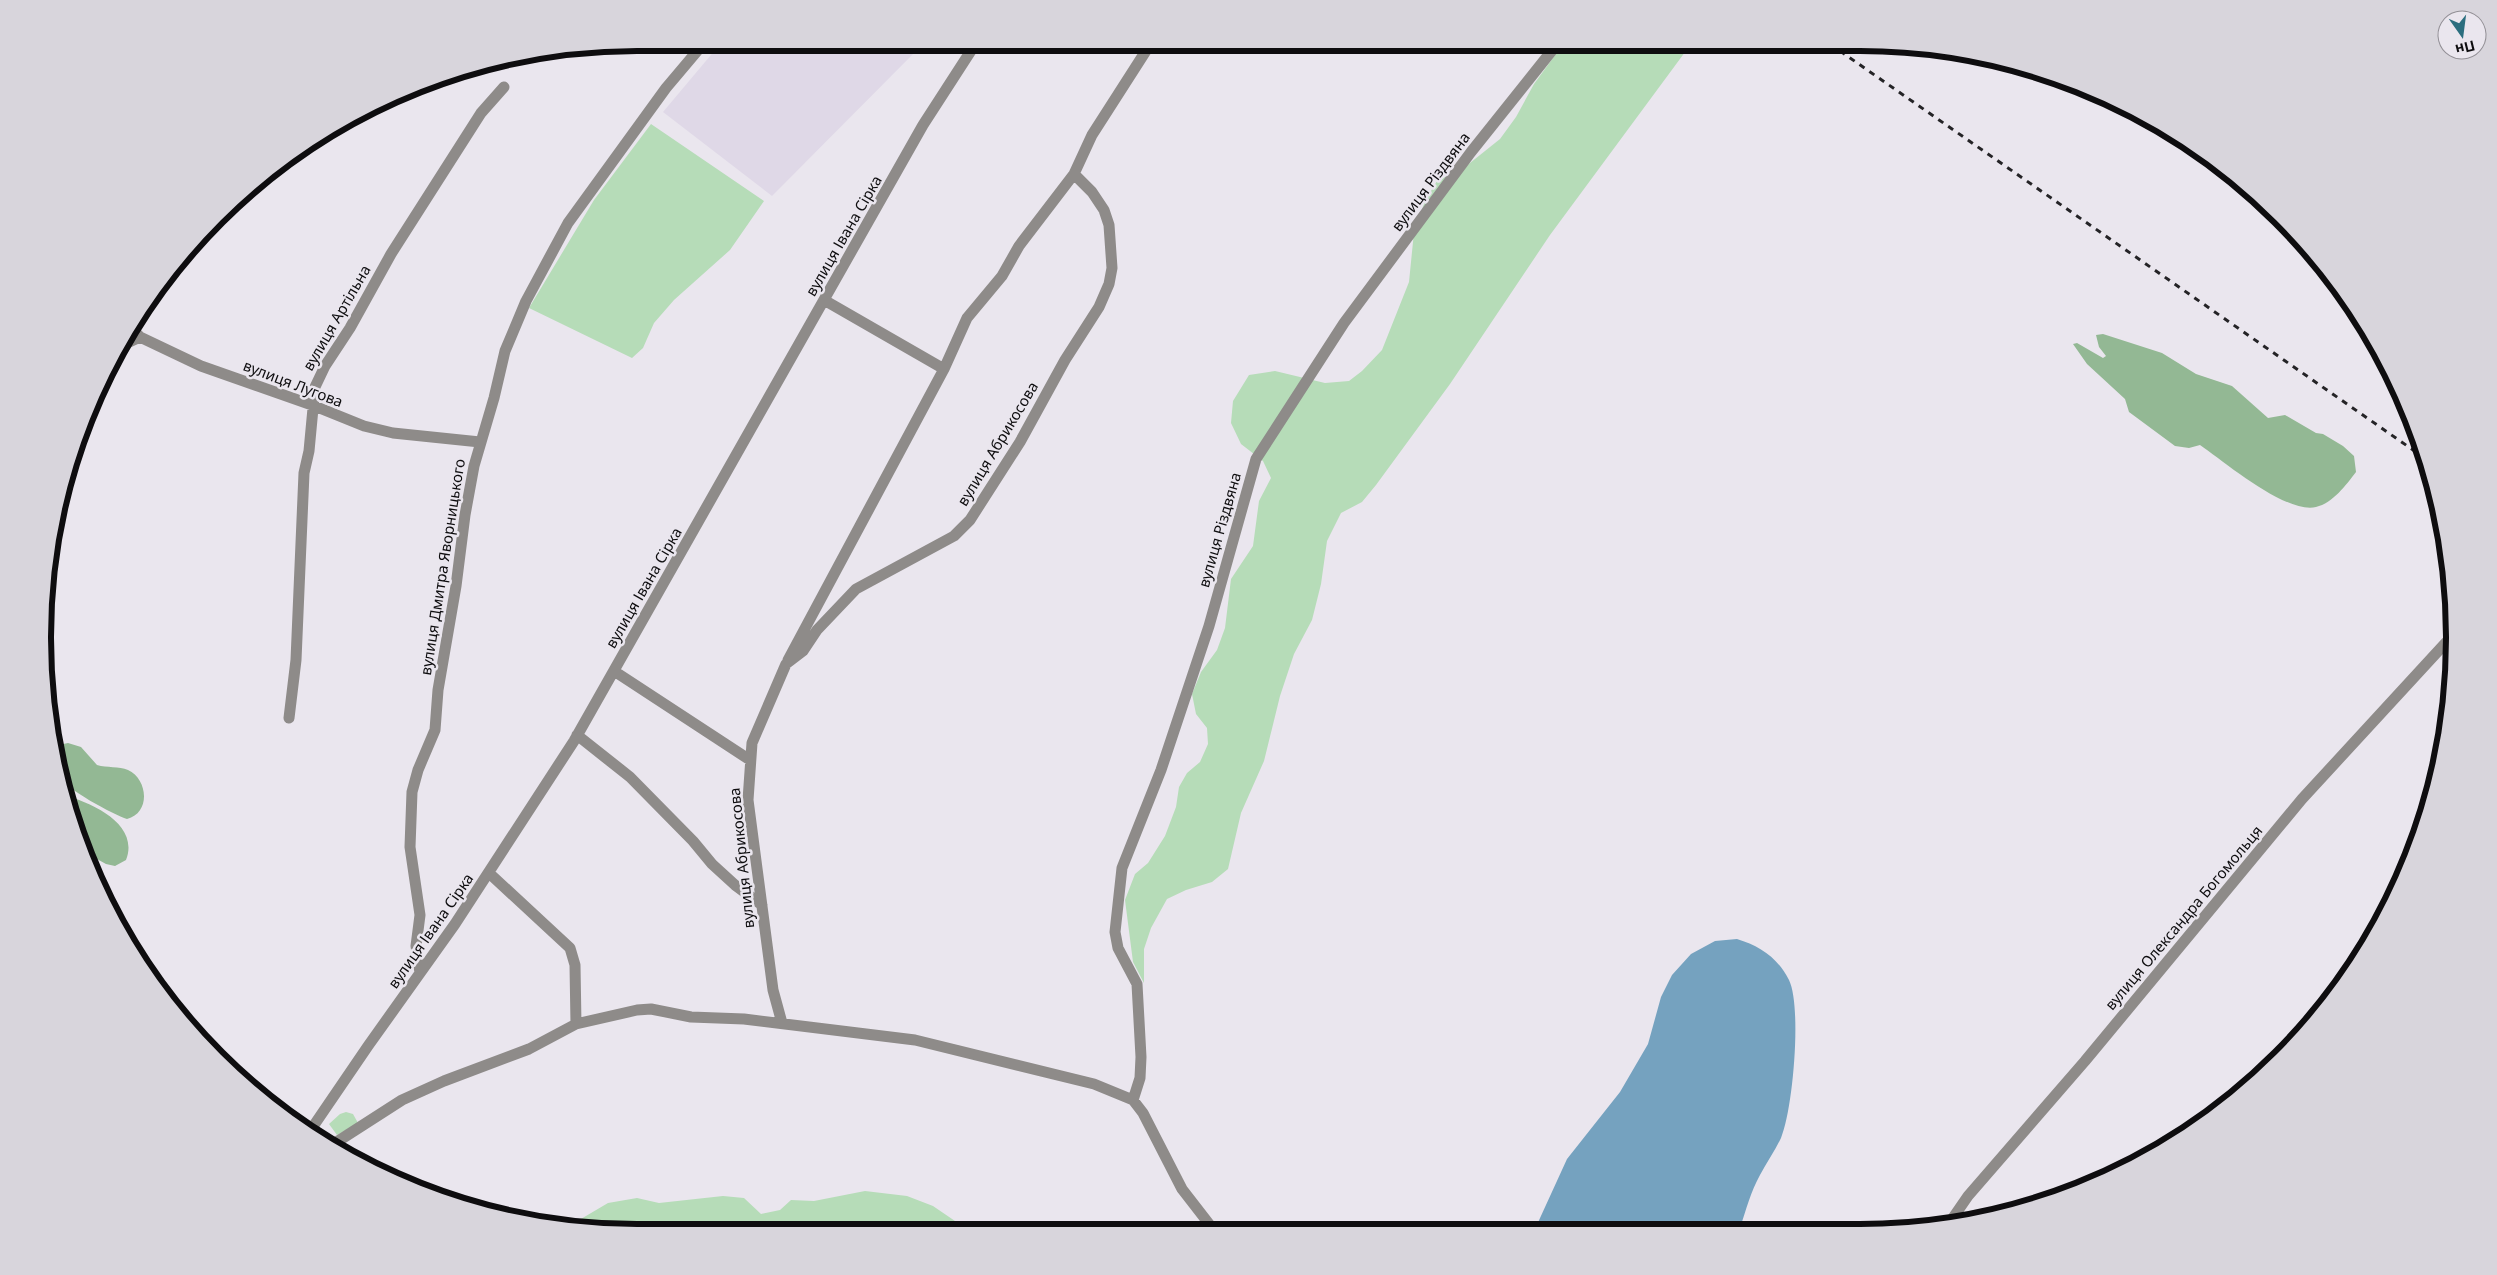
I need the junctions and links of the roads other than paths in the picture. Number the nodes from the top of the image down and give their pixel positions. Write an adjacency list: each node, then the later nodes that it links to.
1 (698, 51): 13 (street, вулиця Дмитра Яворницького)
2 (971, 51): 7 (street, вулиця Івана Сірка)
3 (1146, 51): 6 (street, вулиця Абрикосова)
4 (1552, 51): 25 (street, вулиця Різдвяна)
5 (504, 87): 12 (street, вулиця Артільна)
6 (1074, 174): 11 (street, вулиця Абрикосова); 15 (street, вулиця Абрикосова)
7 (824, 300): 11 (street); 16 (street, вулиця Івана Сірка)
8 (137, 334): 9 (street, вулиця Лугова)
9 (140, 337): 10 (street); 12 (street, вулиця Лугова)
10 (133, 340)
11 (944, 369): 15 (street, вулиця Абрикосова)
12 (312, 405): 13 (street, вулиця Лугова); 17 (street, вулиця Артільна)
13 (480, 442): 22 (street, вулиця Дмитра Яворницького)
14 (2446, 643): 28 (street, вулиця Олександра Богомольця)
15 (786, 664): 19 (street, вулиця Абрикосова)
16 (614, 671): 18 (street, вулиця Івана Сірка); 19 (street)
17 (289, 718)
18 (577, 735): 20 (street, вулиця Івана Сірка); 21 (street)
19 (750, 760): 21 (street, вулиця Абрикосова)
20 (489, 873): 22 (street, вулиця Івана Сірка); 24 (street)
21 (762, 905): 23 (street, вулиця Абрикосова)
22 (420, 973): 26 (street, вулиця Івана Сірка)
23 (782, 1023): 24 (street); 25 (street)
24 (576, 1024): 27 (street)
25 (1134, 1100): 29 (street)
26 (313, 1126)
27 (338, 1141)
28 (1954, 1216)
29 (1208, 1224)

